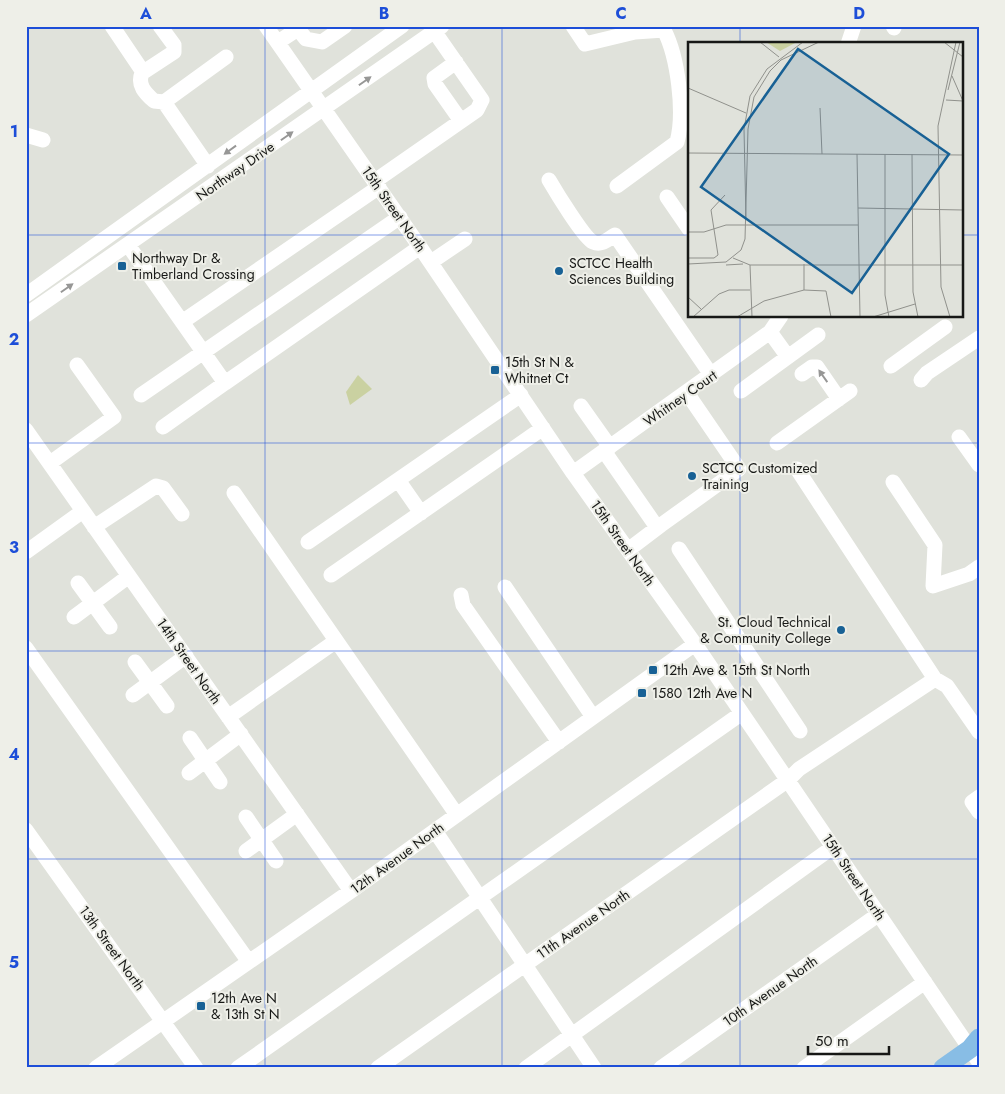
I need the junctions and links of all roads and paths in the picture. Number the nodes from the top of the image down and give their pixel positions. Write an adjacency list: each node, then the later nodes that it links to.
1 (112, 26): 14 (street)
2 (160, 26): 14 (street)
3 (266, 26): 10 (street, 15th Street North)
4 (573, 26): 24 (street)
5 (854, 26): 11 (street)
6 (399, 27): 15 (street, Northway Drive)
7 (299, 28): 8 (street); 10 (street)
8 (337, 28)
9 (438, 29): 13 (street); 17 (street, Northway Drive, one-way to 9)
10 (278, 42): 15 (street, 15th Street North)
11 (849, 42)
12 (226, 57): 16 (street)
13 (456, 62): 18 (street); 18 (street)
14 (143, 72): 16 (street)
15 (312, 90): 17 (street, 15th Street North); 21 (street, Northway Drive, one-way to 21)
16 (164, 102): 21 (street)
17 (325, 109): 23 (street, 15th Street North); 29 (street, Northway Drive, one-way to 17)
18 (461, 121): 23 (street)
19 (26, 135): 20 (street)
20 (43, 140)
21 (208, 166): 32 (street, Northway Drive)
22 (549, 180): 45 (street)
23 (377, 184): 26 (street, 15th Street North); 35 (street)
24 (617, 186)
25 (667, 197): 27 (street)
26 (400, 217): 30 (street, 15th Street North); 40 (street)
27 (688, 228)
28 (465, 239): 31 (street)
29 (128, 246): 33 (street, Northway Drive, one-way to 29); 35 (street)
30 (420, 247): 31 (street, 15th Street North); 47 (street)
31 (431, 262): 50 (street, 15th Street North)
32 (26, 295)
33 (26, 315)
34 (780, 318): 37 (street, Whitney Court)
35 (182, 322): 40 (street)
36 (946, 327): 43 (street)
37 (770, 332): 41 (street); 45 (street, Whitney Court)
38 (818, 335): 41 (street)
39 (979, 338): 46 (street)
40 (203, 352): 47 (street); 51 (street)
41 (788, 357): 48 (street)
42 (77, 365): 59 (street)
43 (891, 366)
44 (802, 374): 57 (street, one-way to 44)
45 (712, 376): 49 (street, Whitney Court)
46 (921, 380)
47 (224, 384): 53 (street)
48 (741, 391)
49 (687, 393): 58 (street, Whitney Court); 69 (street)
50 (520, 394): 54 (street, 15th Street North); 63 (street)
51 (141, 395)
52 (581, 406): 58 (street)
53 (163, 427)
54 (543, 428): 62 (street, 15th Street North); 67 (street)
55 (27, 434): 59 (street, 14th Street North)
56 (958, 437): 60 (street)
57 (777, 443)
58 (607, 449): 62 (street, Whitney Court); 69 (street)
59 (50, 463): 66 (street, 14th Street North)
60 (979, 465)
61 (797, 469): 89 (street)
62 (574, 473): 73 (street, 15th Street North)
63 (398, 480): 67 (street); 71 (street)
64 (893, 482): 75 (street)
65 (234, 493): 84 (street)
66 (83, 511): 70 (street, 14th Street North); 74 (street)
67 (421, 513): 76 (street)
68 (182, 514): 70 (street)
69 (661, 525): 73 (street)
70 (94, 526): 77 (street, 14th Street North)
71 (308, 542)
72 (679, 549): 96 (street)
73 (628, 550): 85 (street, 15th Street North)
74 (26, 552)
75 (979, 567)
76 (331, 575)
77 (129, 576): 81 (street); 87 (street, 14th Street North)
78 (78, 583): 81 (street)
79 (505, 587): 95 (street)
80 (461, 594): 100 (street)
81 (92, 603): 82 (street); 83 (street)
82 (74, 617)
83 (110, 627)
84 (336, 640): 94 (street); 108 (street)
85 (695, 644): 93 (street, 15th Street North); 95 (street, 12th Avenue North)
86 (26, 648): 119 (street)
87 (186, 656): 90 (street); 94 (street, 14th Street North)
88 (135, 662): 90 (street)
89 (935, 679): 97 (street); 103 (street, 11th Avenue North)
90 (150, 682): 91 (street); 92 (street)
91 (133, 695)
92 (167, 706)
93 (742, 712): 103 (street, 15th Street North); 117 (street)
94 (228, 717): 98 (street, 14th Street North)
95 (593, 717): 100 (street, 12th Avenue North)
96 (800, 731)
97 (979, 732)
98 (241, 734): 101 (street); 107 (street, 14th Street North)
99 (190, 738): 101 (street)
100 (559, 742): 108 (street, 12th Avenue North)
101 (205, 761): 102 (street); 104 (street)
102 (189, 773)
103 (788, 780): 113 (street, 15th Street North); 120 (street, 11th Avenue North)
104 (220, 782)
105 (979, 797): 106 (street)
106 (979, 812)
107 (297, 814): 112 (street); 116 (street, 14th Street North)
108 (457, 815): 111 (street, 12th Avenue North)
109 (246, 817): 112 (street)
110 (26, 830): 122 (street, 13th Street North)
111 (435, 831): 116 (street, 12th Avenue North); 117 (street)
112 (261, 840): 114 (street); 115 (street)
113 (833, 847): 118 (street, 15th Street North); 123 (street)
114 (246, 851)
115 (276, 861)
116 (351, 891): 119 (street, 12th Avenue North)
117 (481, 898): 120 (street); 127 (street)
118 (879, 914): 121 (street, 15th Street North); 131 (street, 10th Avenue North)
119 (249, 962): 122 (street, 12th Avenue North)
120 (526, 965): 123 (street); 128 (street, 11th Avenue North)
121 (925, 982): 124 (street, 15th Street North); 132 (street)
122 (164, 1021): 125 (street, 12th Avenue North); 126 (street, 13th Street North)
123 (573, 1035): 129 (street); 130 (street)
124 (976, 1049): 133 (main road)
125 (96, 1068)
126 (196, 1068)
127 (238, 1068)
128 (378, 1068)
129 (526, 1068)
130 (594, 1068)
131 (661, 1068)
132 (804, 1068)
133 (943, 1068)

